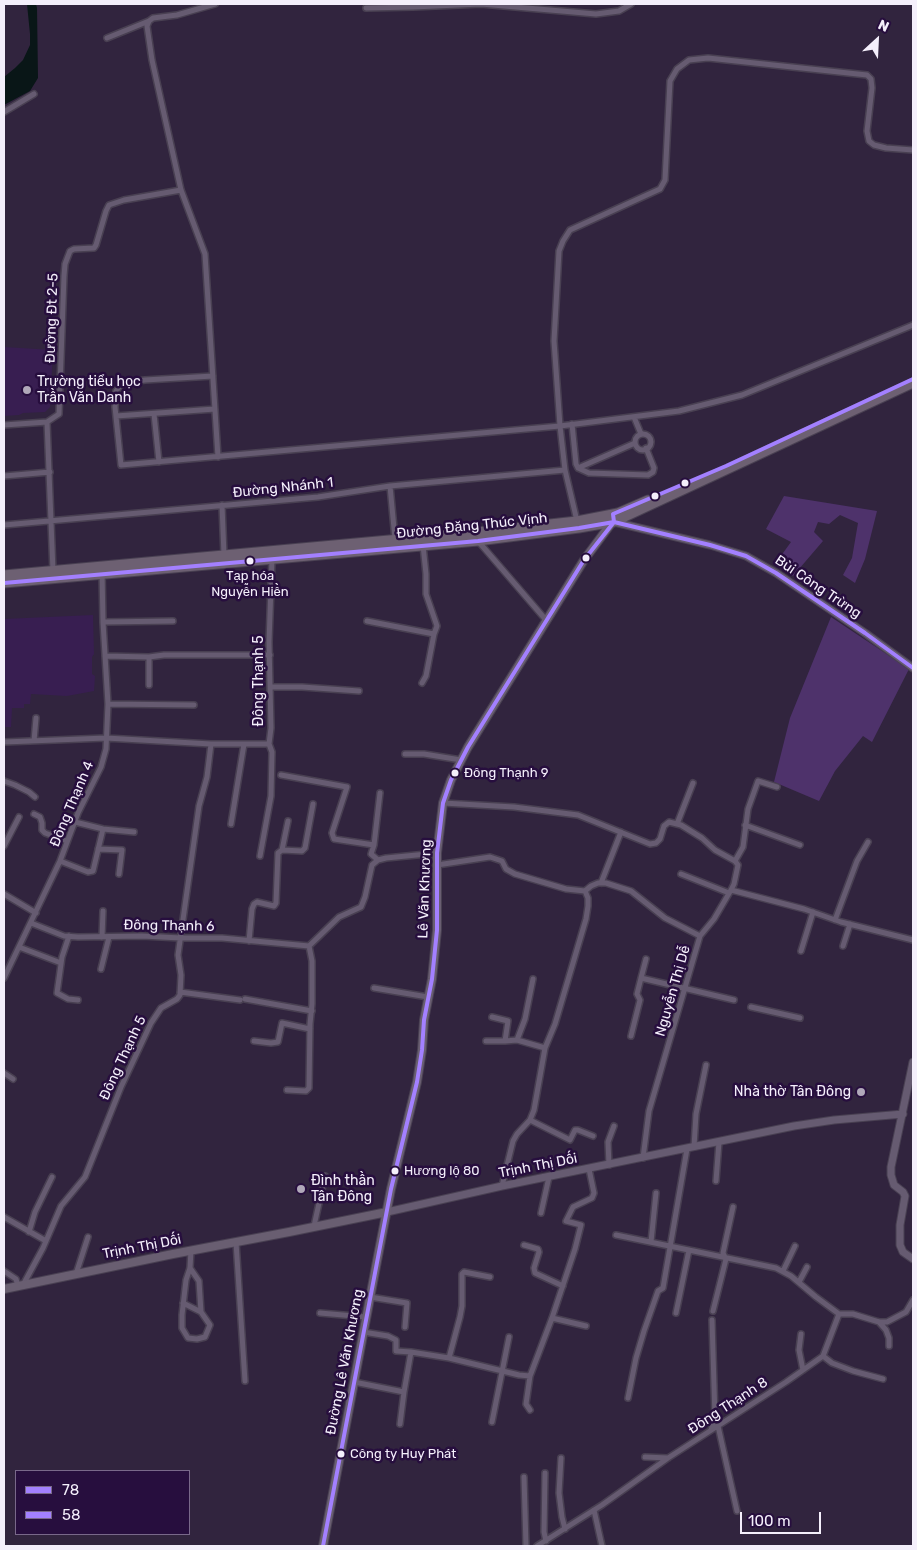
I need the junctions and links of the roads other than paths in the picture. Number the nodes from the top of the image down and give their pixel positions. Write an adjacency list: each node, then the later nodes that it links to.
1 (215, 4): 3 (street)
2 (631, 4): 4 (street)
3 (201, 6): 5 (street)
4 (366, 8)
5 (150, 21): 6 (street); 10 (street)
6 (107, 38)
7 (34, 94): 8 (street)
8 (4, 110)
9 (913, 150): 22 (street)
10 (181, 190): 12 (street); 19 (street, Đường Đt 2-5)
11 (913, 325): 18 (street)
12 (213, 376): 15 (street); 17 (street)
13 (913, 378): 34 (main road, Đường Đặng Thúc Vịnh)
14 (913, 384): 34 (main road, Đường Đặng Thúc Vịnh)
15 (215, 409): 16 (street); 26 (street)
16 (154, 414): 17 (street); 27 (street)
17 (116, 416): 27 (street)
18 (634, 417): 21 (street); 23 (street)
19 (47, 422): 20 (street); 30 (street)
20 (4, 424)
21 (572, 424): 22 (street); 28 (street)
22 (560, 426): 26 (street); 29 (street)
23 (641, 434): 24 (street); 25 (street)
24 (635, 443): 25 (street); 28 (street)
25 (646, 448): 28 (street)
26 (218, 457): 27 (street)
27 (159, 462)
28 (578, 468)
29 (565, 470): 32 (street, Đường Nhánh 1); 36 (street)
30 (50, 472): 31 (street); 35 (street)
31 (4, 476)
32 (390, 486): 33 (street, Đường Nhánh 1); 38 (street)
33 (222, 506): 35 (street, Đường Nhánh 1); 41 (street)
34 (613, 518): 36 (main road, Đường Đặng Thúc Vịnh); 39 (main road, Đường Đặng Thúc Vịnh); 47 (main road, Lê Văn Khương); 55 (street, Bùi Công Trừng)
35 (52, 520): 37 (street, Đường Nhánh 1); 44 (street)
36 (577, 521): 38 (main road, Đường Đặng Thúc Vịnh)
37 (4, 525)
38 (395, 540): 41 (main road, Đường Đặng Thúc Vịnh)
39 (478, 541): 40 (main road, Đường Đặng Thúc Vịnh); 47 (street)
40 (423, 545): 42 (main road, Đường Đặng Thúc Vịnh); 51 (street)
41 (224, 555): 43 (main road, Đường Đặng Thúc Vịnh)
42 (272, 559): 43 (main road, Đường Đặng Thúc Vịnh); 52 (street, Đông Thạnh 5)
43 (102, 570): 44 (main road, Đường Đặng Thúc Vịnh); 46 (main road, Đường Đặng Thúc Vịnh); 50 (street, Đông Thạnh 4)
44 (54, 571): 45 (main road, Đường Đặng Thúc Vịnh)
45 (4, 575)
46 (4, 583)
47 (546, 620): 70 (main road, Lê Văn Khương)
48 (173, 621): 50 (street)
49 (367, 621): 51 (street)
50 (103, 622): 53 (street, Đông Thạnh 4)
51 (434, 634): 56 (street)
52 (270, 654): 54 (street); 58 (street, Đông Thạnh 5)
53 (105, 656): 54 (street); 60 (street, Đông Thạnh 4)
54 (149, 657): 57 (street)
55 (913, 668)
56 (422, 683)
57 (149, 685)
58 (270, 687): 59 (street); 68 (street, Đông Thạnh 5)
59 (359, 691)
60 (108, 704): 61 (street); 63 (street, Đông Thạnh 4)
61 (194, 705)
62 (36, 718): 64 (street)
63 (106, 738): 64 (street, Đông Thạnh 5); 66 (street, Đông Thạnh 5); 82 (street, Đông Thạnh 4)
64 (34, 741): 65 (street, Đông Thạnh 5)
65 (4, 742)
66 (211, 744): 67 (street, Đông Thạnh 5); 118 (street)
67 (244, 744): 68 (street, Đông Thạnh 5); 83 (street)
68 (268, 744): 97 (street)
69 (405, 754): 70 (street)
70 (461, 760): 77 (main road, Lê Văn Khương)
71 (281, 775): 91 (street)
72 (4, 781): 76 (street)
73 (693, 783): 84 (street)
74 (777, 787): 85 (street, Nguyễn Thị Dễ)
75 (380, 793): 91 (street)
76 (35, 797)
77 (443, 803): 88 (street); 96 (main road, Lê Văn Khương)
78 (314, 804): 95 (street)
79 (34, 814): 89 (street)
80 (19, 818): 93 (street)
81 (288, 821): 95 (street)
82 (74, 822): 86 (street); 89 (street, Đông Thạnh 4)
83 (231, 824)
84 (677, 824): 88 (street); 100 (street)
85 (745, 825): 92 (street); 100 (street, Nguyễn Thị Dễ)
86 (103, 829): 87 (street); 94 (street)
87 (134, 832)
88 (620, 832): 104 (street)
89 (67, 841): 99 (street, Đông Thạnh 4)
90 (868, 842): 111 (street)
91 (374, 845): 98 (street)
92 (800, 845)
93 (4, 846)
94 (98, 849): 99 (street); 102 (street)
95 (282, 850): 120 (street)
96 (437, 853): 98 (street); 101 (main road, Lê Văn Khương)
97 (260, 856)
98 (378, 860): 121 (street)
99 (60, 861): 110 (street, Đông Thạnh 4)
100 (735, 862): 106 (street, Nguyễn Thị Dễ)
101 (437, 865): 105 (street); 134 (main road, Lê Văn Khương)
102 (119, 874)
103 (681, 874): 106 (street)
104 (601, 883): 105 (street); 115 (street)
105 (585, 891): 147 (street)
106 (730, 892): 109 (street); 115 (street, Nguyễn Thị Dễ)
107 (4, 894): 110 (street)
108 (103, 911): 116 (street)
109 (812, 912): 111 (street); 124 (street)
110 (36, 913): 112 (street, Đông Thạnh 4)
111 (835, 920): 113 (street)
112 (31, 923): 114 (street, Đông Thạnh 6); 123 (street, Đông Thạnh 4)
113 (850, 924): 119 (street); 122 (street)
114 (69, 936): 116 (street, Đông Thạnh 6); 126 (street)
115 (700, 936): 132 (street, Nguyễn Thị Dễ)
116 (102, 937): 117 (street, Đông Thạnh 6)
117 (109, 937): 118 (street, Đông Thạnh 6); 127 (street)
118 (181, 938): 120 (street, Đông Thạnh 6); 133 (street)
119 (913, 940)
120 (249, 941): 121 (street, Đông Thạnh 6)
121 (309, 946): 138 (street)
122 (843, 946)
123 (19, 947): 126 (street); 128 (street, Đông Thạnh 4)
124 (801, 951)
125 (646, 959): 129 (street)
126 (61, 963): 135 (street)
127 (101, 969)
128 (4, 978)
129 (641, 978): 132 (street); 142 (street)
130 (533, 979): 143 (street)
131 (374, 988): 134 (street)
132 (685, 989): 136 (street); 159 (street, Nguyễn Thị Dễ)
133 (180, 992): 138 (street); 176 (street, Đông Thạnh 5)
134 (428, 997): 169 (main road, Lê Văn Khương)
135 (78, 1000)
136 (734, 1000)
137 (750, 1007): 140 (street)
138 (312, 1011): 141 (street)
139 (492, 1017): 146 (street)
140 (800, 1018)
141 (310, 1029): 144 (street); 152 (street)
142 (631, 1036)
143 (517, 1040): 146 (street); 147 (street)
144 (254, 1041)
145 (486, 1041): 146 (street)
146 (505, 1041)
147 (545, 1048): 154 (street)
148 (706, 1065): 158 (street)
149 (913, 1065): 153 (street)
150 (4, 1074): 151 (street)
151 (13, 1079)
152 (287, 1090)
153 (903, 1114): 157 (street, Trịnh Thị Dối); 185 (street)
154 (530, 1120): 156 (street); 166 (street)
155 (614, 1126): 160 (street)
156 (593, 1136)
157 (719, 1142): 158 (street, Trịnh Thị Dối); 165 (street)
158 (690, 1148): 159 (street, Trịnh Thị Dối); 180 (street)
159 (643, 1158): 160 (street, Trịnh Thị Dối)
160 (609, 1165): 161 (street, Trịnh Thị Dối)
161 (589, 1169): 164 (street, Trịnh Thị Dối); 194 (street)
162 (325, 1176): 172 (street)
163 (52, 1177): 173 (street)
164 (548, 1177): 166 (street, Trịnh Thị Dối); 170 (street)
165 (716, 1181)
166 (502, 1186): 169 (street, Trịnh Thị Dối)
167 (656, 1193): 178 (street)
168 (733, 1207): 184 (street)
169 (387, 1212): 172 (main road, Trịnh Thị Dối); 196 (main road, Đường Lê Văn Khương)
170 (541, 1213)
171 (4, 1218): 173 (street)
172 (314, 1226): 177 (main road, Trịnh Thị Dối)
173 (29, 1232): 176 (street)
174 (616, 1235): 178 (street)
175 (88, 1237): 190 (street)
176 (46, 1241): 193 (street, Đông Thạnh 5)
177 (236, 1242): 182 (main road, Trịnh Thị Dối); 221 (street)
178 (650, 1242): 180 (street)
179 (524, 1245): 194 (street)
180 (670, 1246): 183 (street); 224 (street)
181 (795, 1246): 188 (street)
182 (191, 1250): 187 (street); 190 (main road, Trịnh Thị Dối)
183 (689, 1250): 184 (street); 202 (street)
184 (726, 1259): 188 (street); 199 (street)
185 (913, 1259)
186 (807, 1267): 192 (street)
187 (190, 1268): 197 (street); 200 (street)
188 (783, 1271): 192 (street)
189 (4, 1272): 193 (street)
190 (76, 1274): 193 (main road, Trịnh Thị Dối)
191 (490, 1277): 216 (street)
192 (799, 1282): 203 (street)
193 (20, 1285): 195 (main road, Trịnh Thị Dối)
194 (563, 1286): 205 (street)
195 (4, 1289)
196 (370, 1297): 204 (main road, Đường Lê Văn Khương); 209 (street)
197 (184, 1303): 200 (street); 200 (street)
198 (912, 1303): 207 (street)
199 (713, 1311)
200 (201, 1312)
201 (320, 1313): 204 (street)
202 (676, 1313)
203 (839, 1314): 207 (street); 215 (street)
204 (366, 1317): 210 (main road, Đường Lê Văn Khương)
205 (552, 1318): 208 (street); 219 (street)
206 (712, 1320): 229 (street)
207 (879, 1322): 213 (street)
208 (586, 1326)
209 (405, 1327)
210 (363, 1332): 214 (street); 222 (main road, Đường Lê Văn Khương)
211 (802, 1334): 217 (street)
212 (509, 1337): 218 (street)
213 (889, 1346)
214 (411, 1352): 216 (street); 223 (street)
215 (823, 1356): 217 (street, Đông Thạnh 8); 220 (street)
216 (450, 1358): 218 (street)
217 (803, 1370): 228 (street, Đông Thạnh 8)
218 (502, 1371): 219 (street); 226 (street)
219 (530, 1376): 225 (street)
220 (883, 1379)
221 (244, 1381)
222 (354, 1382): 223 (street); 239 (main road, Đường Lê Văn Khương)
223 (404, 1392): 227 (street)
224 (628, 1398)
225 (530, 1410)
226 (492, 1422)
227 (400, 1424)
228 (718, 1426): 229 (street, Đông Thạnh 8); 236 (street)
229 (710, 1430): 232 (street, Đông Thạnh 8)
230 (645, 1457): 232 (street)
231 (561, 1458): 237 (street)
232 (668, 1458): 235 (street, Đông Thạnh 8)
233 (545, 1473): 238 (street)
234 (524, 1477): 240 (street)
235 (594, 1510): 237 (street, Đông Thạnh 8); 242 (street)
236 (737, 1511)
237 (565, 1528): 238 (street, Đông Thạnh 8)
238 (546, 1541): 241 (street, Đông Thạnh 8)
239 (323, 1546)
240 (526, 1546)
241 (537, 1546)
242 (602, 1546)

